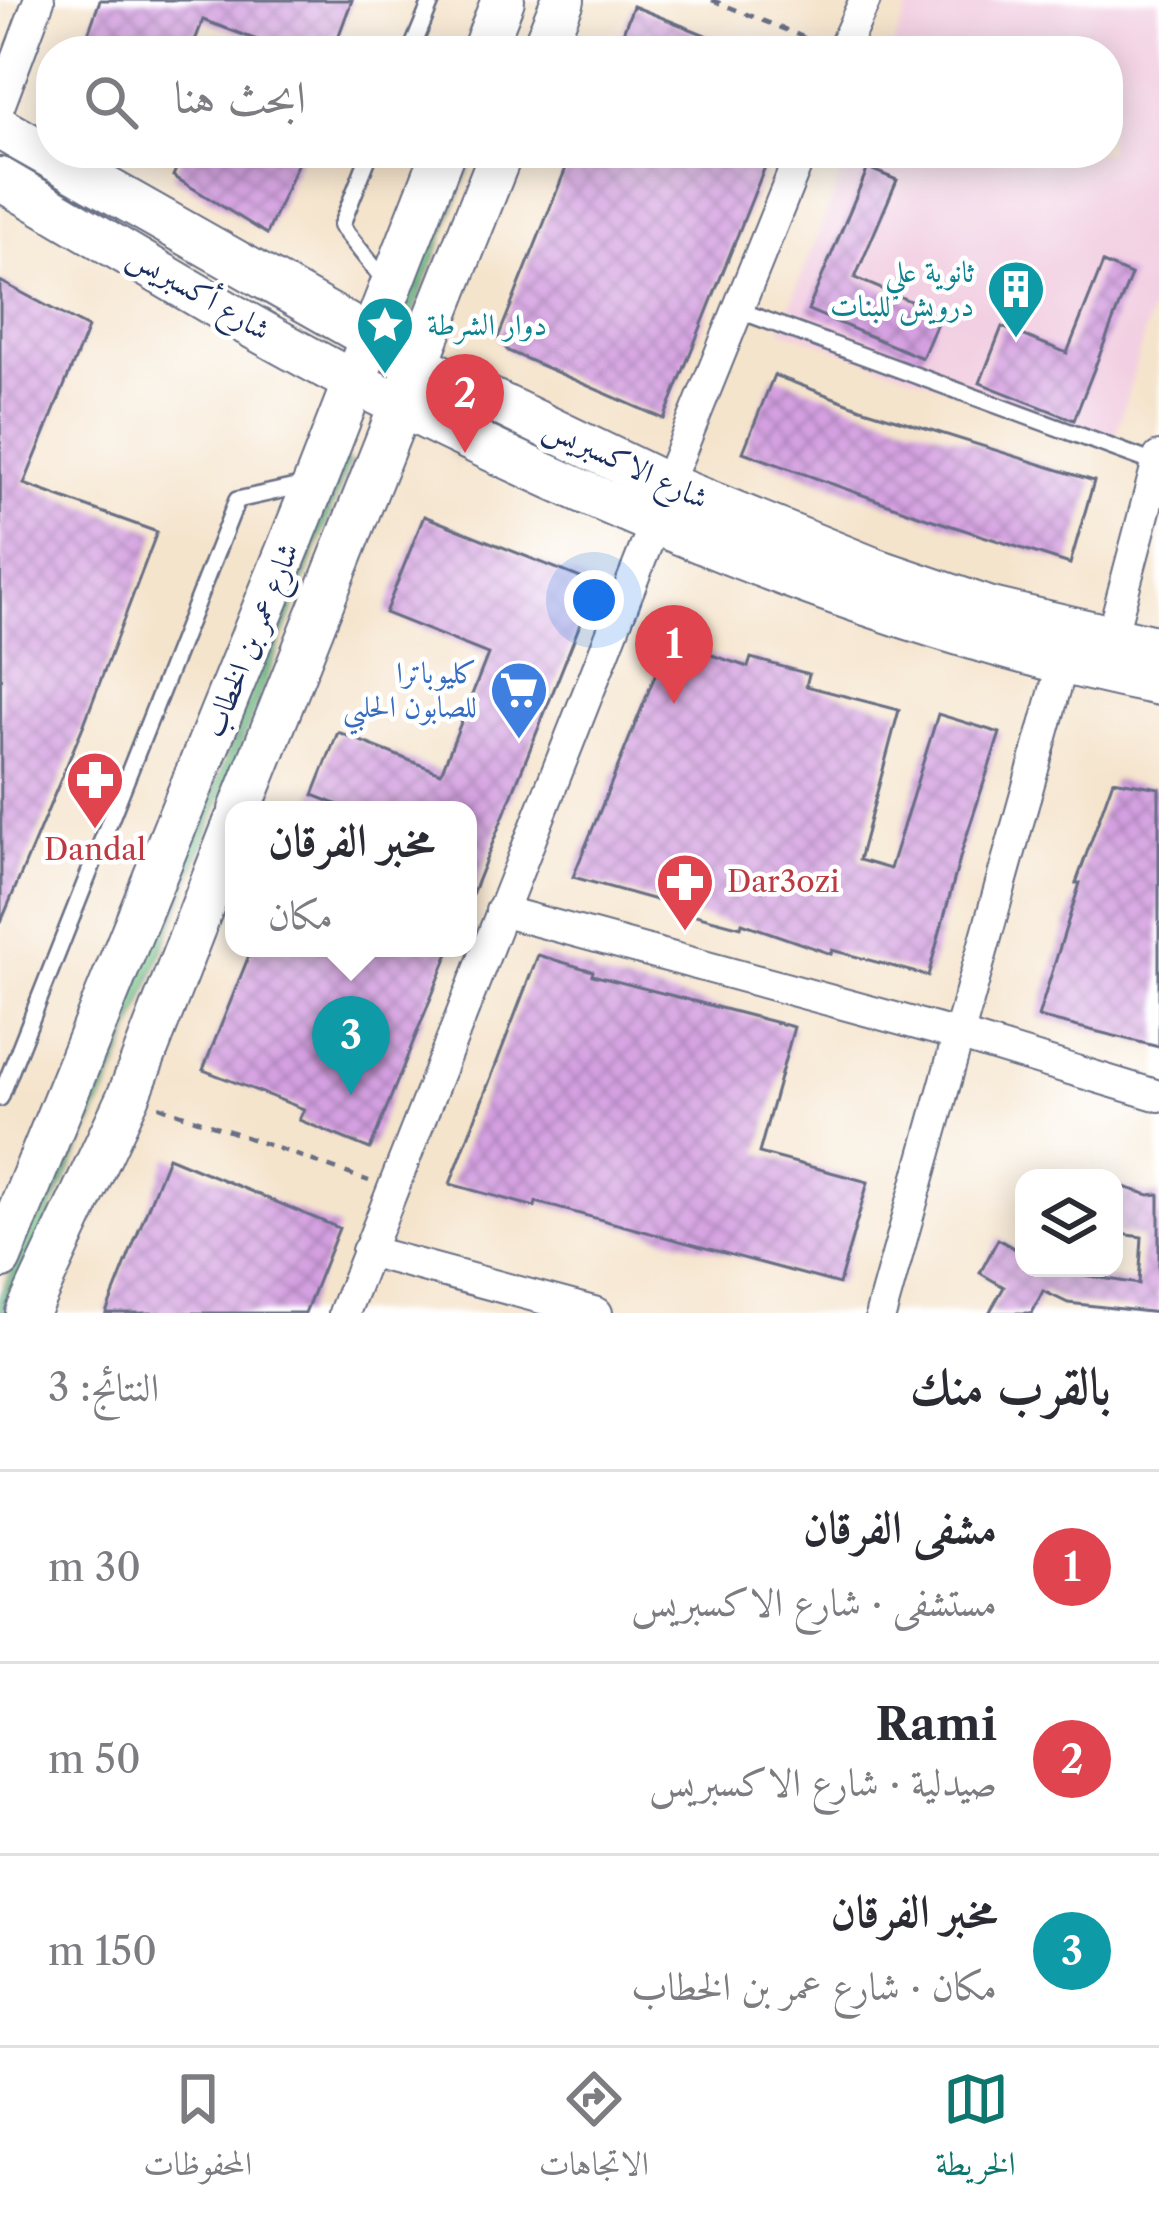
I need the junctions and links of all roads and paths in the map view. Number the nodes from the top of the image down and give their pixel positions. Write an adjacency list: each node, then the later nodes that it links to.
1 (39, 0): 12 (street)
2 (432, 0): 7 (lane)
3 (502, 0): 8 (street)
4 (563, 0): 9 (street)
5 (712, 0): 10 (path)
6 (865, 0): 11 (street)
7 (417, 36)
8 (489, 36)
9 (548, 36)
10 (802, 36)
11 (838, 36)
12 (0, 104)
13 (0, 128): 14 (street, شارع الاكسبريس)
14 (36, 148)
15 (71, 168): 23 (street, شارع الاكسبريس)
16 (364, 168): 21 (lane)
17 (436, 168): 21 (street, شارع عمر بن الخطاب)
18 (495, 168): 24 (street, شارع عمر بن الخطاب)
19 (795, 168): 22 (street)
20 (0, 179): 25 (street, شارع أكسبريس)
21 (390, 288): 23 (street, شارع عمر بن الخطاب)
22 (738, 310): 27 (lane); 29 (street)
23 (370, 336): 24 (street, شارع الاكسبريس); 25 (street, شارع عمر بن الخطاب)
24 (415, 363): 26 (street, شارع عمر بن الخطاب); 29 (street, شارع الاكسبريس)
25 (353, 381): 26 (street, شارع أكسبريس); 28 (street, شارع عمر بن الخطاب)
26 (399, 404): 29 (street, شارع أكسبريس); 34 (street, شارع عمر بن الخطاب)
27 (1158, 460): 30 (street)
28 (315, 482): 40 (lane); 43 (street, شارع عمر بن الخطاب)
29 (661, 504): 30 (street, شارع الاكسبريس); 32 (street); 36 (street)
30 (1111, 638): 31 (street, شارع الاكسبريس)
31 (1159, 648)
32 (1062, 665): 33 (street); 37 (street)
33 (1159, 684)
34 (244, 801)
35 (225, 848): 38 (street)
36 (501, 911): 37 (street); 41 (street)
37 (961, 1036): 39 (street); 47 (street)
38 (129, 1095): 41 (path); 44 (street)
39 (1159, 1096)
40 (0, 1098)
41 (391, 1189): 42 (street)
42 (367, 1251): 45 (street); 46 (street)
43 (0, 1258)
44 (27, 1313)
45 (344, 1313)
46 (597, 1313)
47 (880, 1313)

